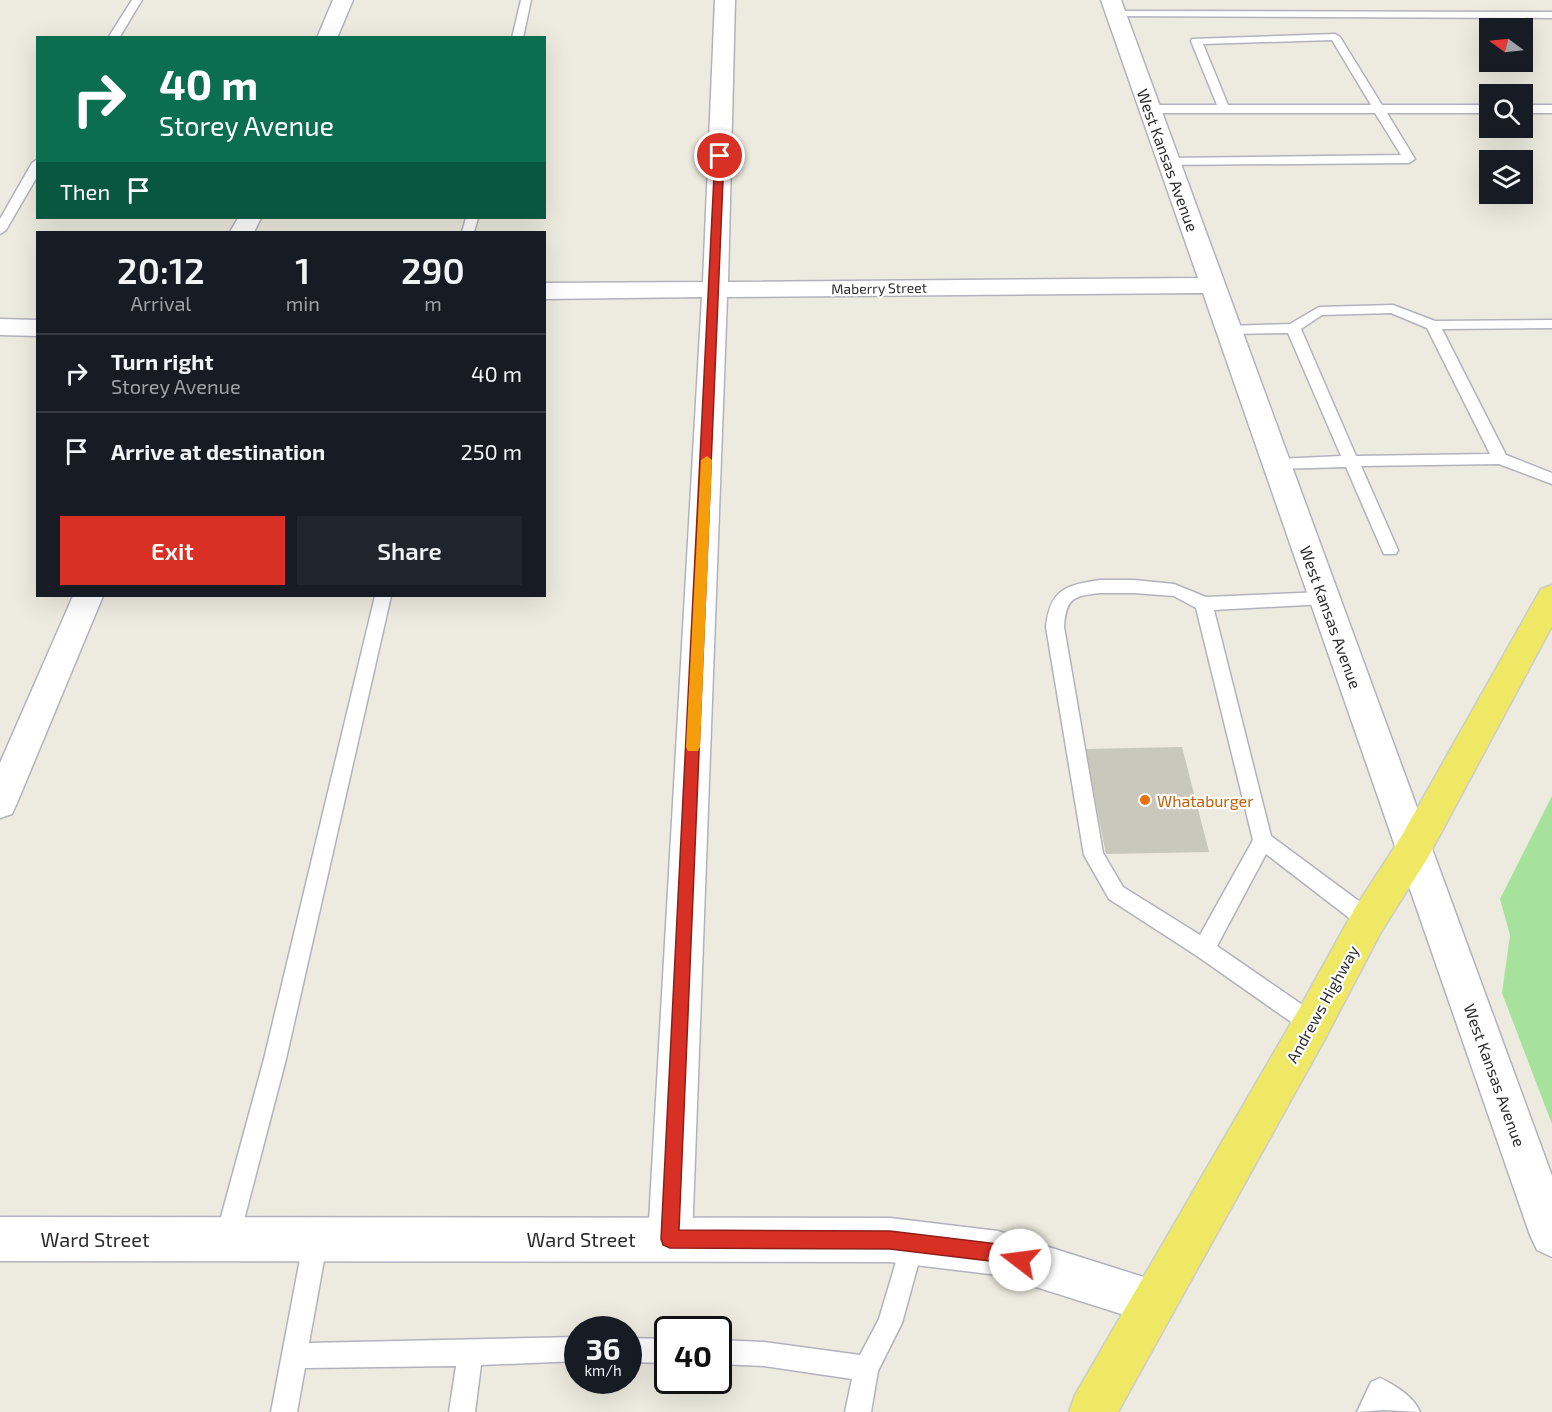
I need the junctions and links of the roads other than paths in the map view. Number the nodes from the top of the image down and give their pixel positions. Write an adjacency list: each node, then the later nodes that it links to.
1 (137, 0): 7 (lane)
2 (343, 0): 8 (street)
3 (526, 0): 9 (lane)
4 (725, 0): 20 (street)
5 (1114, 7): 6 (lane); 11 (street, West Kansas Avenue)
6 (1552, 15)
7 (114, 36)
8 (328, 36)
9 (517, 36)
10 (1379, 108): 12 (lane); 12 (lane); 13 (lane); 16 (lane)
11 (1150, 109): 12 (lane); 16 (street, West Kansas Avenue)
12 (1224, 109)
13 (1479, 109)
14 (1533, 109): 15 (lane)
15 (1552, 109)
16 (1169, 162): 19 (street, West Kansas Avenue)
17 (36, 167): 18 (lane)
18 (0, 230)
19 (1213, 285): 20 (street, Maberry Street); 26 (street, West Kansas Avenue)
20 (715, 290): 21 (street, Maberry Street); 48 (street)
21 (546, 291)
22 (1552, 324): 23 (lane)
23 (1433, 325): 27 (lane); 28 (lane)
24 (0, 327): 25 (street)
25 (36, 328)
26 (1229, 330): 27 (lane); 30 (street, West Kansas Avenue)
27 (1295, 332): 29 (lane)
28 (1500, 459): 29 (lane); 31 (lane)
29 (1351, 461): 30 (lane); 32 (lane)
30 (1277, 464): 36 (street, West Kansas Avenue)
31 (1552, 479)
32 (1390, 550)
33 (88, 597): 38 (street)
34 (383, 597): 47 (lane)
35 (1552, 597): 40 (main road, Andrews Highway)
36 (1324, 598): 37 (lane); 40 (street, West Kansas Avenue)
37 (1204, 604): 39 (lane); 42 (lane)
38 (0, 803)
39 (1263, 841): 41 (lane); 42 (lane)
40 (1414, 848): 41 (main road, Andrews Highway); 44 (street, West Kansas Avenue)
41 (1368, 920): 43 (main road, Andrews Highway)
42 (1204, 949): 43 (lane)
43 (1312, 1024): 50 (main road, Andrews Highway)
44 (1552, 1235)
45 (316, 1238): 47 (street, Ward Street); 48 (street, Ward Street); 54 (lane)
46 (0, 1239): 47 (street, Ward Street)
47 (227, 1239)
48 (670, 1239): 49 (street, Ward Street)
49 (912, 1243): 50 (street, Ward Street); 55 (lane)
50 (1153, 1302): 56 (main road, Andrews Highway)
51 (564, 1350): 52 (lane)
52 (470, 1353): 54 (lane); 58 (lane)
53 (732, 1353): 55 (lane)
54 (294, 1356): 57 (lane)
55 (866, 1368): 59 (lane)
56 (1096, 1410)
57 (284, 1412)
58 (462, 1412)
59 (858, 1412)
60 (1370, 1412): 61 (lane)
61 (1407, 1412)

